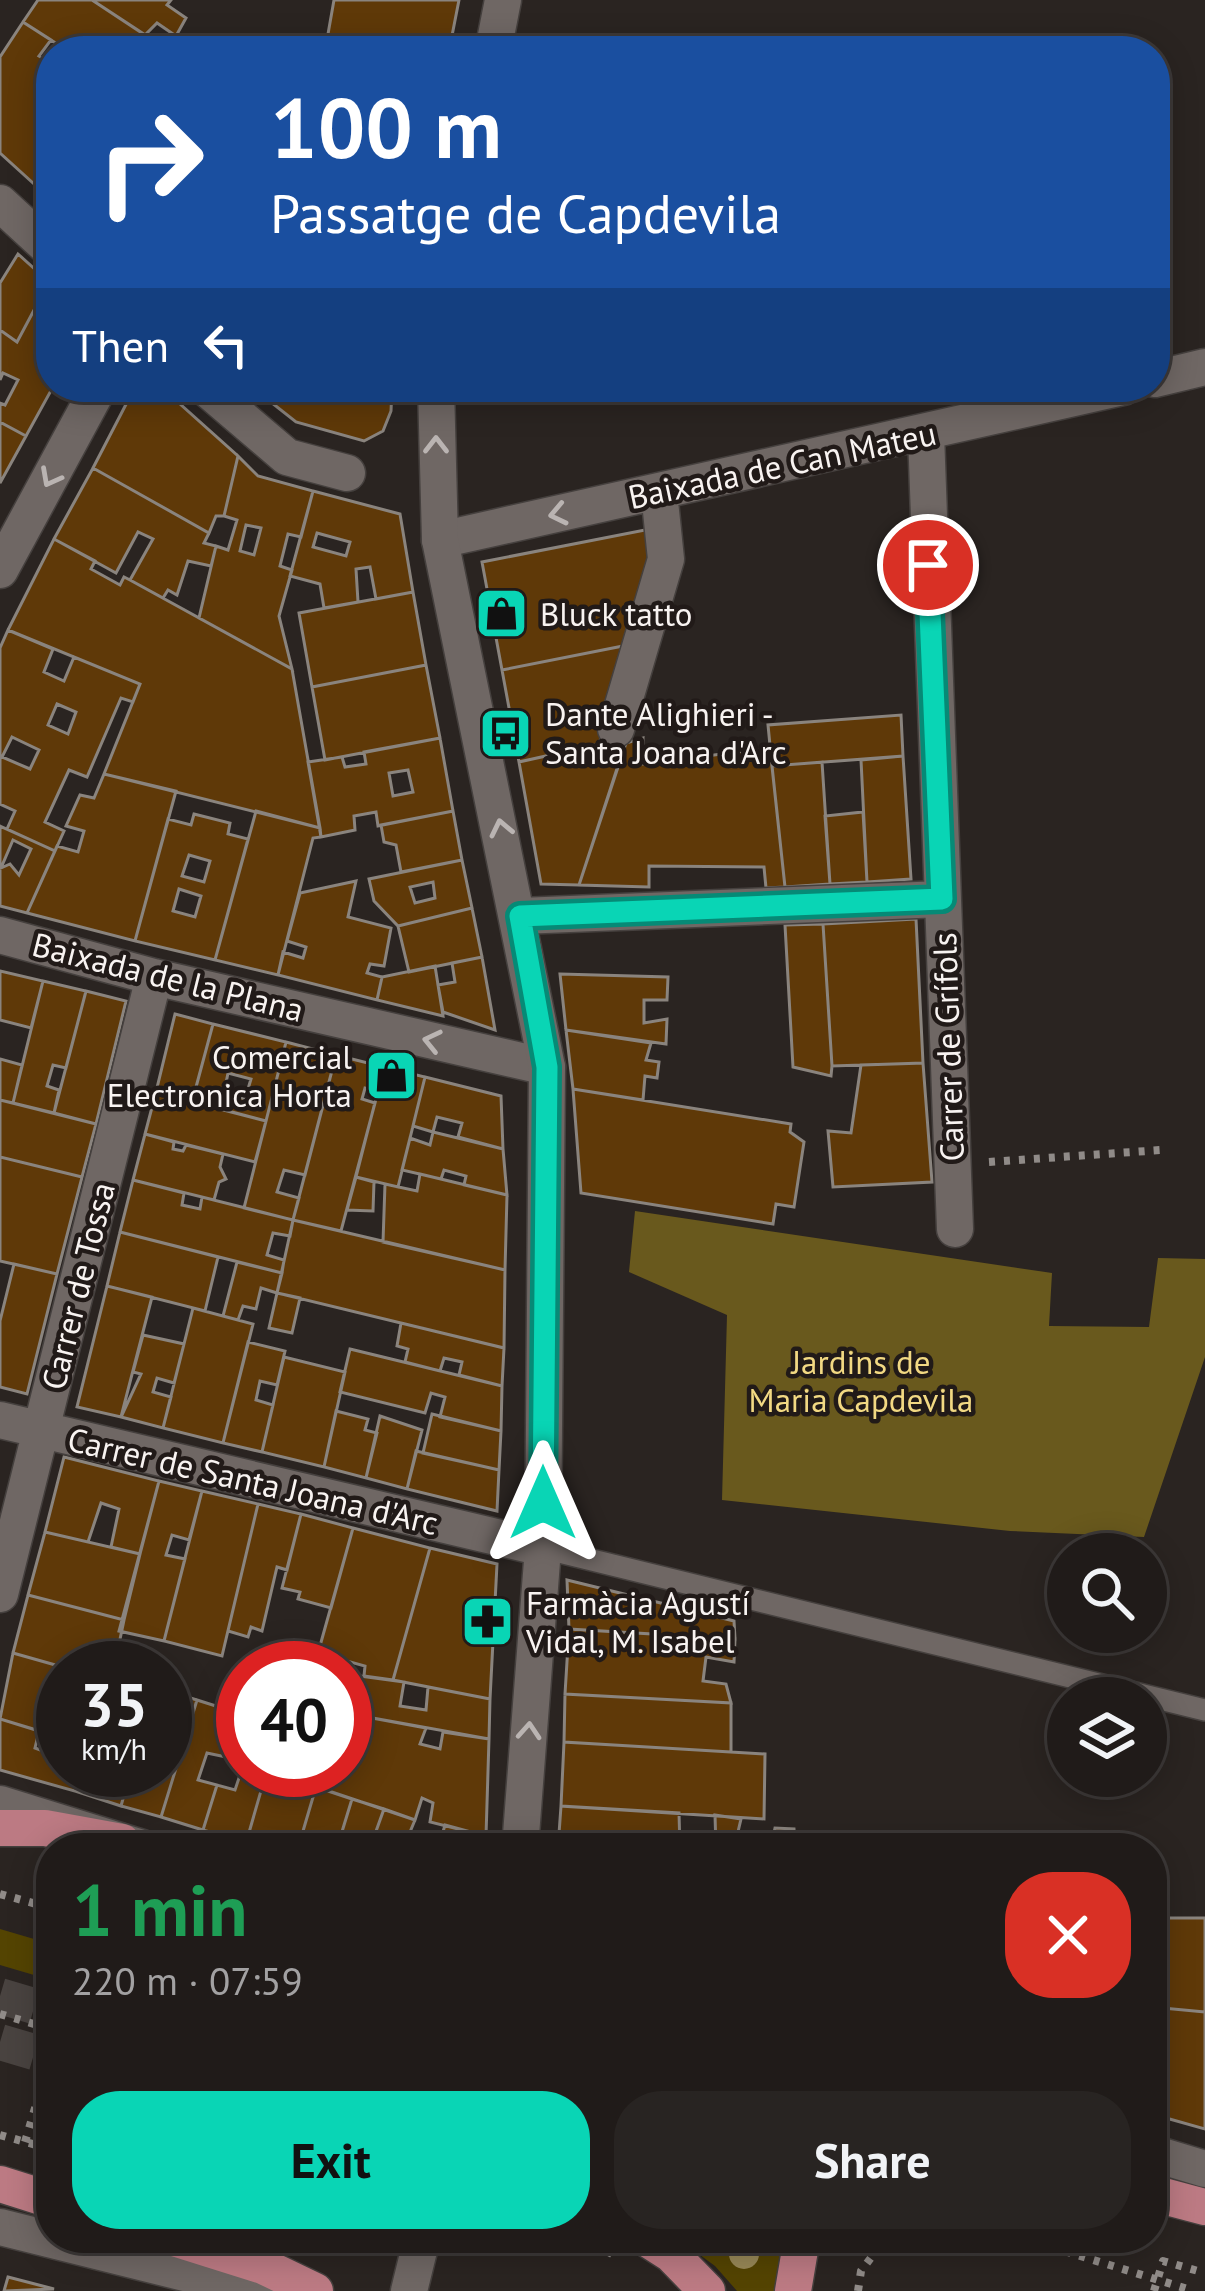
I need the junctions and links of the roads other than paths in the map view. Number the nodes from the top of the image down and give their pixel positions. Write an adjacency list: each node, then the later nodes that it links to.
1 (503, 0): 2 (street)
2 (496, 36)
3 (0, 203): 4 (street)
4 (36, 236)
5 (1205, 367): 6 (street)
6 (1170, 375)
7 (91, 402): 15 (street, one-way to 15)
8 (223, 402): 12 (street)
9 (436, 402): 14 (street, one-way to 9)
10 (1060, 402): 11 (street, Baixada de Can Mateu)
11 (926, 434): 13 (street, Baixada de Can Mateu); 17 (street, Carrer de Grífols)
12 (347, 473)
13 (658, 492): 14 (street, Baixada de Can Mateu, one-way to 14); 16 (street)
14 (440, 540): 18 (street, one-way to 14)
15 (0, 570)
16 (616, 729)
17 (942, 899): 18 (street); 22 (street, Carrer de Grífols)
18 (520, 916): 21 (street)
19 (0, 935): 20 (street, Baixada de la Plana)
20 (154, 977): 21 (street, Baixada de la Plana, one-way to 20); 24 (street, Carrer de Tossa)
21 (547, 1067): 25 (street)
22 (955, 1229)
23 (0, 1420): 24 (street, Carrer de Santa Joana d'Arc)
24 (42, 1432): 25 (street, Carrer de Santa Joana d'Arc); 26 (street, Carrer de Tossa)
25 (543, 1548): 27 (lane, Carrer de Santa Joana d'Arc); 32 (street, one-way to 25)
26 (0, 1594)
27 (1205, 1710)
28 (0, 1804): 31 (street)
29 (0, 1828): 30 (main road)
30 (71, 1833)
31 (93, 1833)
32 (521, 1833)
33 (1167, 2158): 34 (street)
34 (1205, 2170)
35 (0, 2184): 36 (main road)
36 (36, 2195)
37 (1167, 2197): 38 (main road)
38 (1205, 2207)
39 (0, 2227): 40 (street)
40 (36, 2236)
41 (104, 2253): 46 (street)
42 (222, 2253): 47 (main road)
43 (418, 2253): 48 (street)
44 (669, 2253): 49 (main road)
45 (799, 2253): 50 (main road)
46 (257, 2291)
47 (315, 2291)
48 (409, 2291)
49 (707, 2291)
50 (793, 2291)

